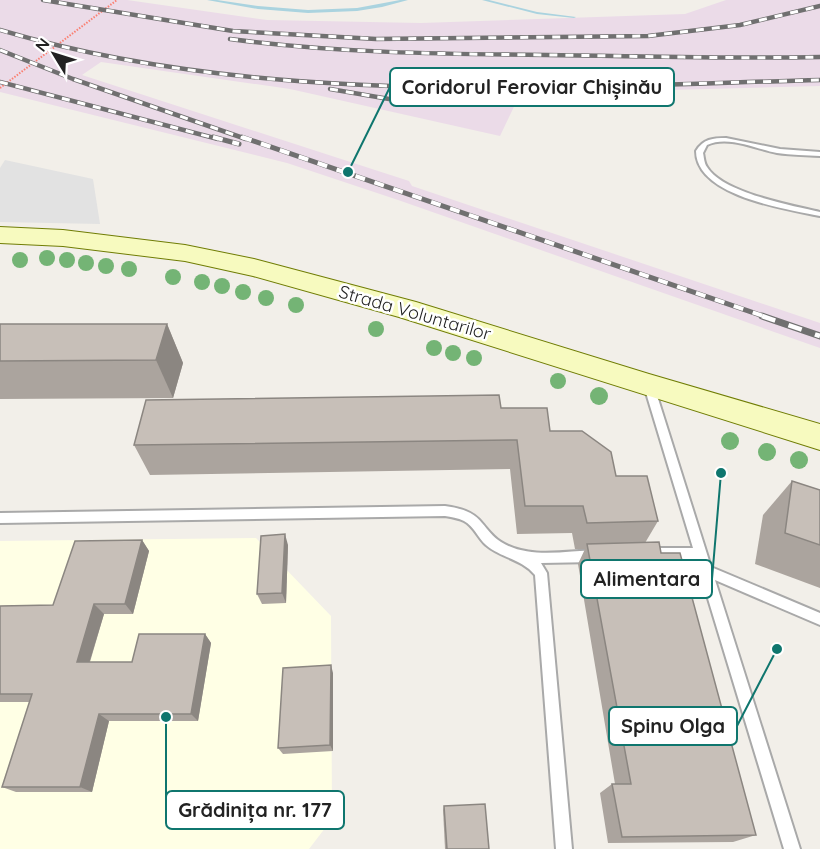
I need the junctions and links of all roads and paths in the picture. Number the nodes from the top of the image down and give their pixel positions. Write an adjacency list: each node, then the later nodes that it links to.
1 (117, 0): 2 (path)
2 (0, 88)
3 (820, 154): 4 (lane)
4 (820, 214)
5 (0, 235): 6 (main road, Strada Voluntarilor)
6 (649, 386): 7 (main road, Strada Voluntarilor); 9 (lane)
7 (820, 437)
8 (0, 518): 12 (lane)
9 (700, 552): 10 (lane); 13 (lane)
10 (641, 554)
11 (606, 555): 12 (lane)
12 (524, 558): 15 (lane)
13 (705, 570): 14 (lane); 16 (lane)
14 (820, 619)
15 (564, 849)
16 (792, 849)

